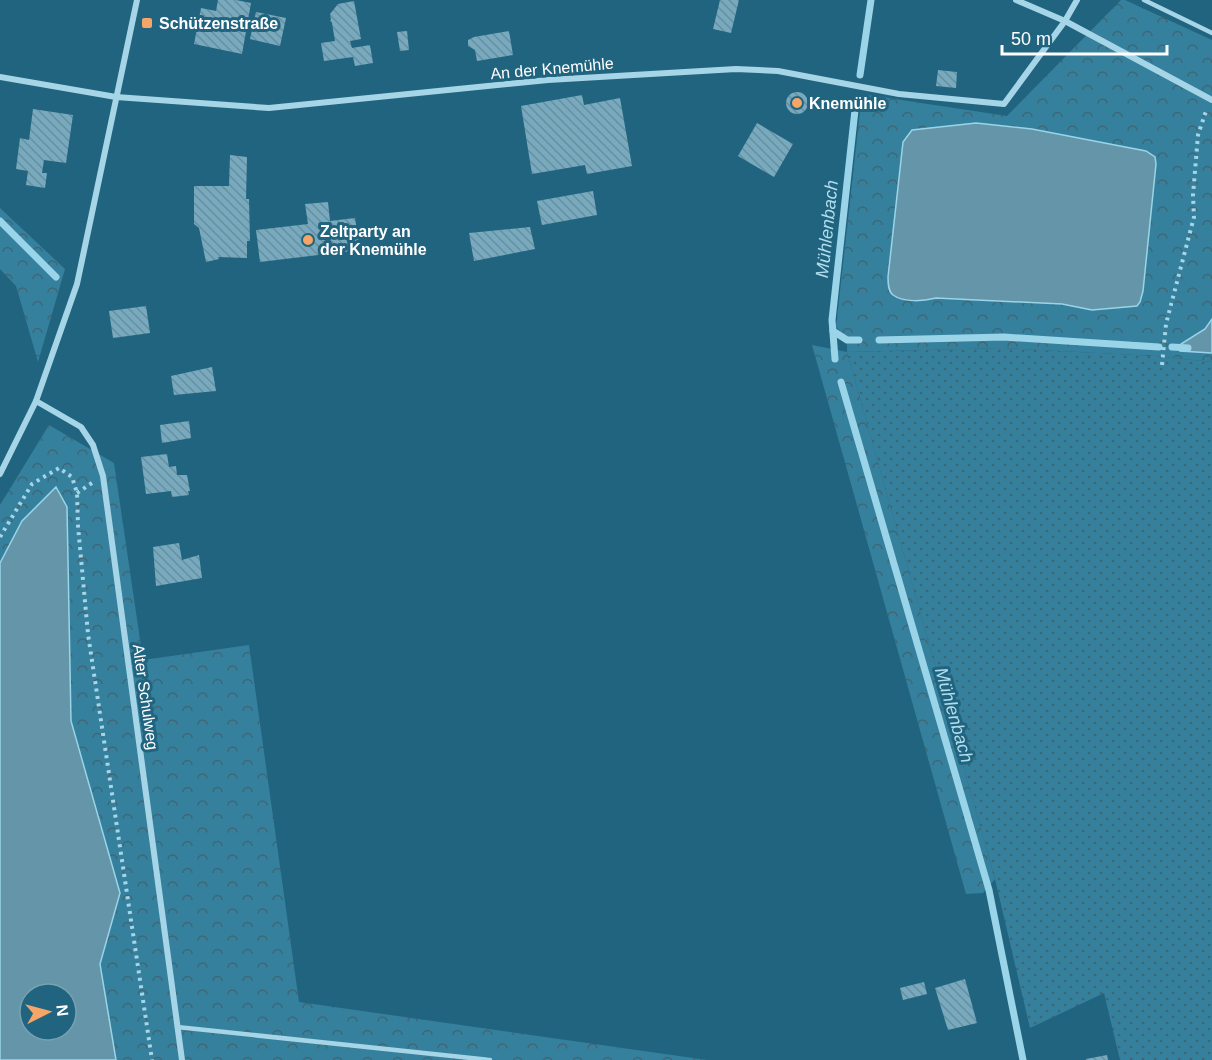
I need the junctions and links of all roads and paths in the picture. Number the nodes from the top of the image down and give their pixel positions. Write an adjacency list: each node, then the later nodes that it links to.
1 (137, 0): 8 (street)
2 (1016, 0): 5 (street)
3 (1077, 0): 5 (street)
4 (1144, 0): 6 (lane)
5 (1065, 21): 8 (street, An der Knemühle); 9 (street)
6 (1212, 33)
7 (0, 77): 8 (street, An der Knemühle)
8 (116, 98): 11 (street)
9 (1211, 99): 10 (path)
10 (1162, 365)
11 (36, 401): 12 (street); 14 (street, Alter Schulweg)
12 (0, 474)
13 (0, 537): 15 (path)
14 (177, 1027): 16 (street, Alter Schulweg); 17 (lane)
15 (152, 1060)
16 (182, 1060)
17 (490, 1060)

